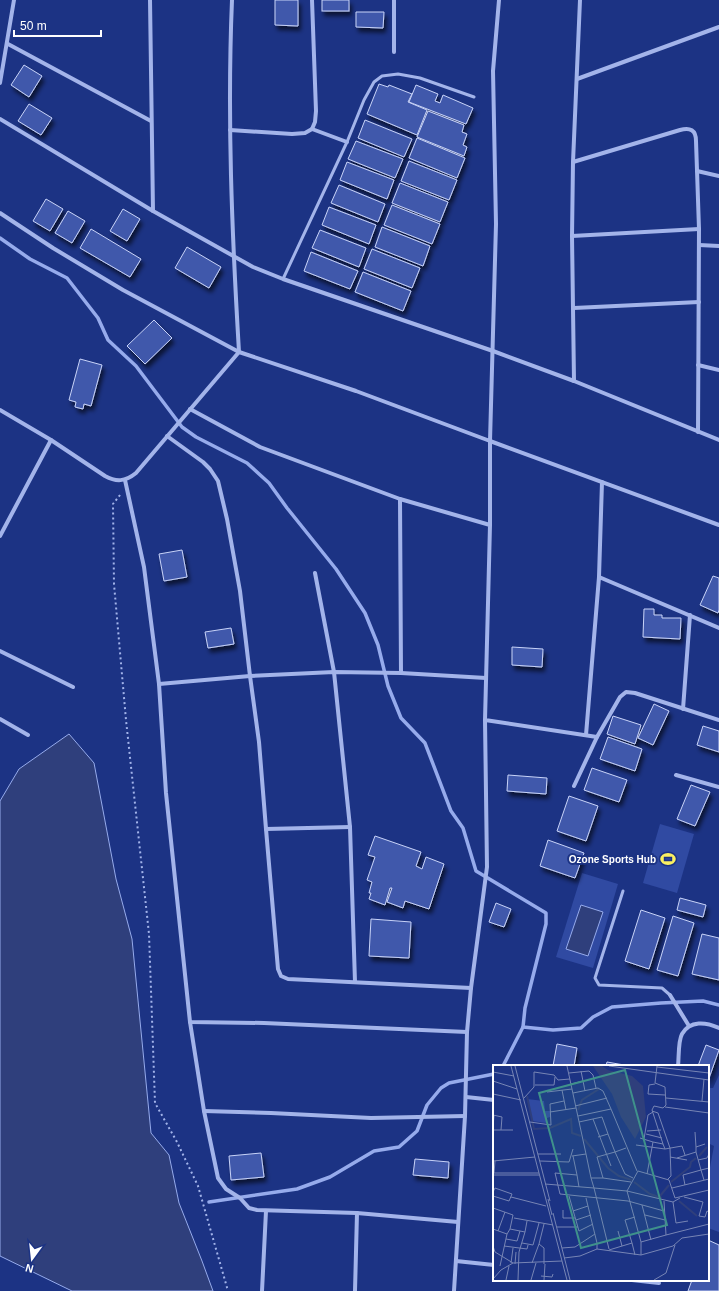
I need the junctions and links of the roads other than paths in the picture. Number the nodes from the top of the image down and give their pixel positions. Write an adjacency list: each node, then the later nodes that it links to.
1 (14, 0): 9 (street)
2 (150, 0): 15 (street)
3 (232, 0): 17 (street)
4 (312, 0): 16 (street)
5 (394, 0): 10 (street)
6 (499, 0): 32 (street)
7 (580, 0): 11 (street)
8 (719, 27): 11 (street)
9 (8, 44): 12 (street); 15 (street)
10 (394, 52)
11 (577, 79): 19 (street)
12 (0, 83)
13 (474, 97): 18 (lane)
14 (0, 119): 22 (street)
15 (151, 121): 22 (street)
16 (312, 129): 17 (street); 18 (street)
17 (230, 130): 28 (street)
18 (347, 142): 29 (lane)
19 (574, 162): 20 (street); 25 (street)
20 (697, 171): 21 (street); 24 (street)
21 (719, 176)
22 (153, 211): 28 (street)
23 (0, 213): 33 (street)
24 (699, 229): 25 (street); 26 (street)
25 (572, 236): 31 (street)
26 (699, 244): 27 (street); 30 (street)
27 (719, 246)
28 (233, 256): 29 (street); 33 (street)
29 (283, 279): 32 (street)
30 (699, 302): 31 (street); 34 (street)
31 (574, 308): 36 (street)
32 (494, 351): 36 (street); 43 (street)
33 (239, 352): 38 (street); 43 (street)
34 (698, 365): 35 (street); 39 (street)
35 (719, 370)
36 (574, 381): 39 (street)
37 (0, 410): 41 (street)
38 (189, 410): 40 (street); 46 (street)
39 (698, 432): 42 (street)
40 (167, 436): 44 (street); 57 (street)
41 (51, 440): 44 (street); 49 (street)
42 (719, 440)
43 (490, 441): 45 (street); 47 (street)
44 (125, 480): 59 (street)
45 (602, 482): 48 (street); 51 (street)
46 (400, 499): 47 (street); 56 (street)
47 (490, 525): 58 (street)
48 (719, 525)
49 (0, 536)
50 (315, 573): 55 (street)
51 (600, 577): 52 (street); 66 (street)
52 (690, 615): 53 (street); 61 (street)
53 (719, 628)
54 (0, 651): 60 (street)
55 (334, 672): 56 (street); 57 (street); 71 (street)
56 (401, 672): 58 (street)
57 (250, 676): 59 (street); 72 (street)
58 (486, 678): 63 (street)
59 (158, 684): 77 (street)
60 (73, 687)
61 (683, 709): 64 (street); 67 (street)
62 (0, 719): 65 (street)
63 (485, 720): 66 (street); 75 (street)
64 (719, 720)
65 (28, 735)
66 (586, 735): 67 (street)
67 (597, 738): 69 (street)
68 (676, 775): 70 (street)
69 (574, 786)
70 (719, 787)
71 (350, 827): 72 (street); 74 (street)
72 (266, 829): 74 (street)
73 (623, 890): 76 (lane)
74 (355, 982): 75 (street)
75 (471, 988): 80 (street)
76 (670, 995): 78 (street)
77 (190, 1022): 80 (street); 84 (street)
78 (689, 1026): 79 (street); 81 (street)
79 (719, 1028)
80 (468, 1032): 82 (street)
81 (678, 1065)
82 (466, 1097): 83 (street); 85 (street)
83 (493, 1100)
84 (204, 1111): 85 (street); 86 (street)
85 (465, 1116): 88 (street)
86 (266, 1211): 87 (street); 93 (street)
87 (357, 1213): 88 (street); 94 (street)
88 (458, 1222): 89 (street)
89 (456, 1261): 90 (street); 95 (street)
90 (493, 1265)
91 (641, 1281): 92 (street)
92 (659, 1283)
93 (262, 1291)
94 (355, 1291)
95 (454, 1291)

